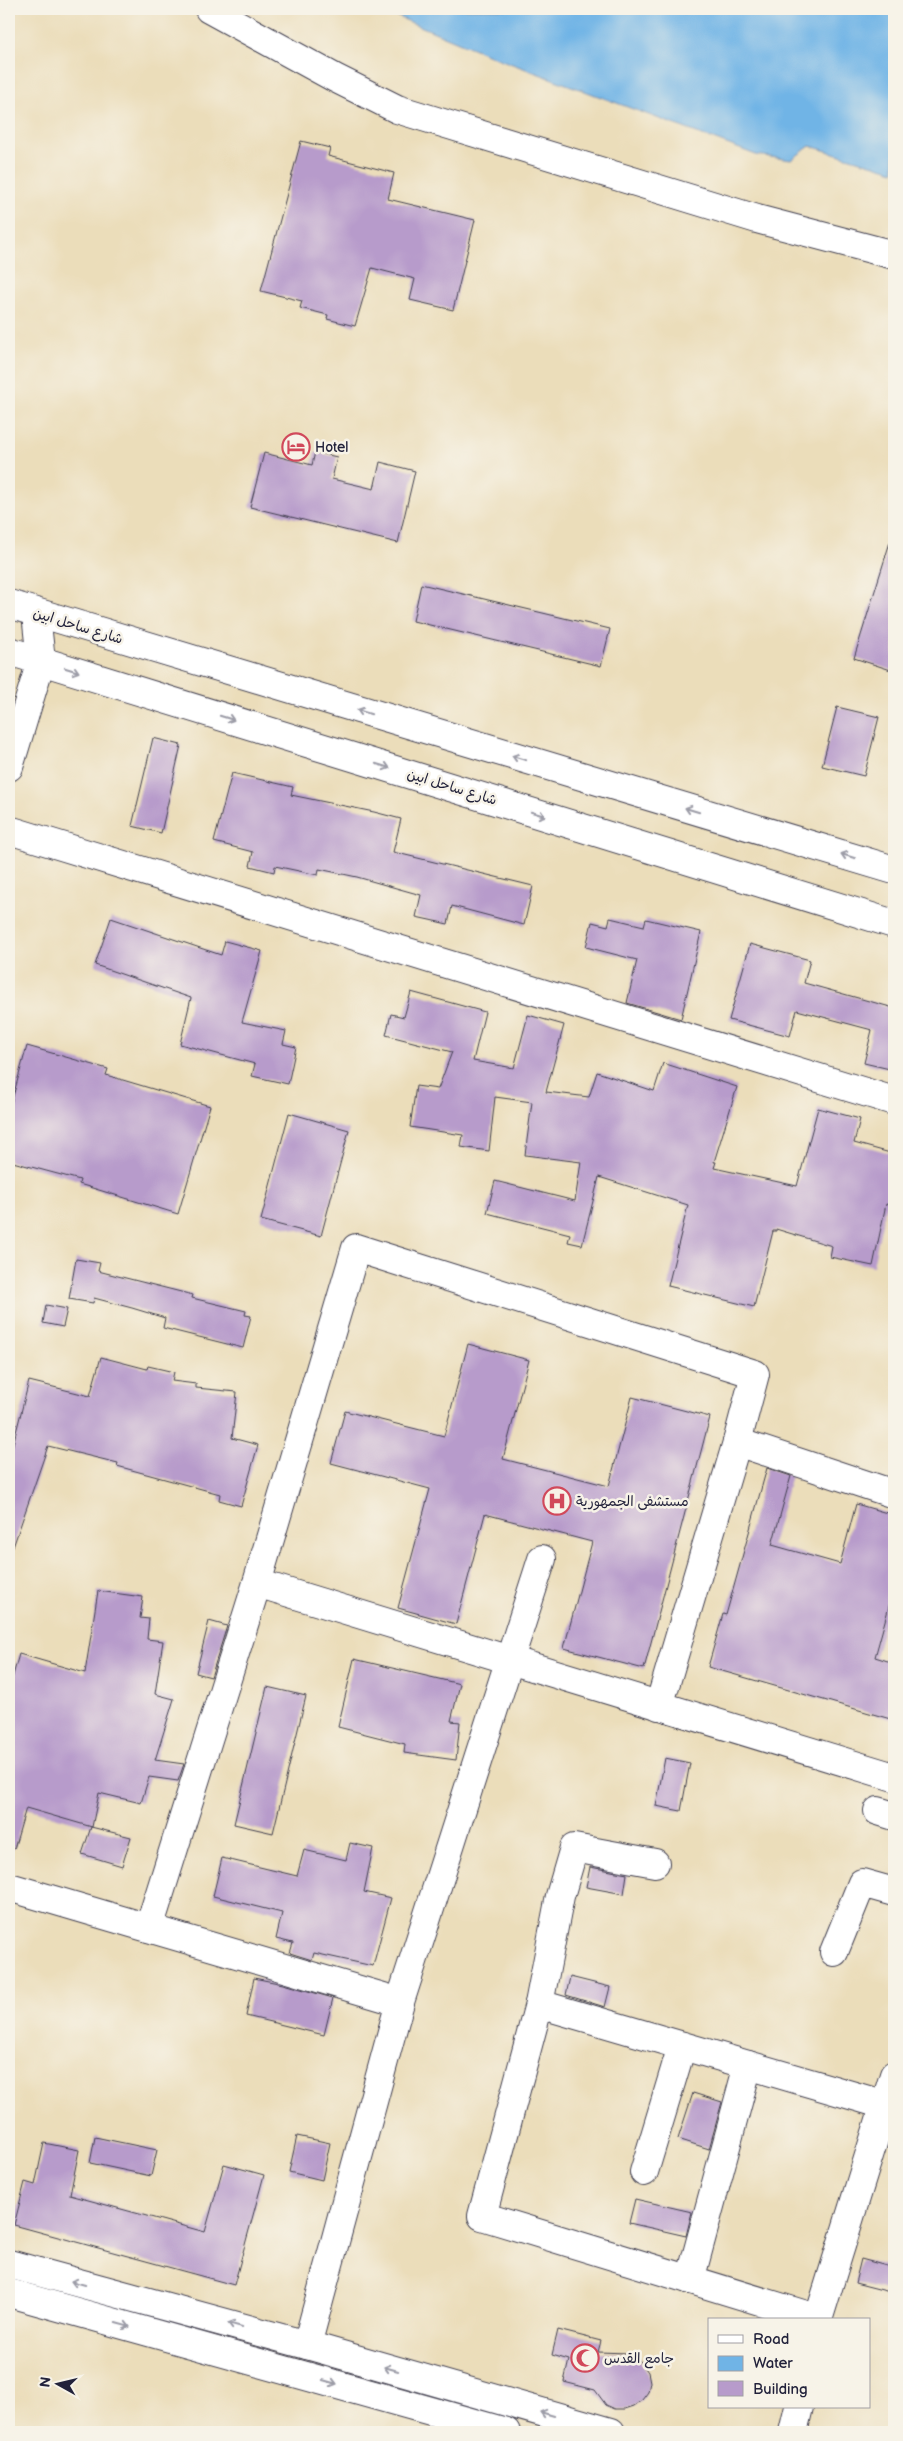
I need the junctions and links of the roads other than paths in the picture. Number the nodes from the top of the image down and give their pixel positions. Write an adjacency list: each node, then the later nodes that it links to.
1 (209, 9): 2 (main road)
2 (894, 255)
3 (9, 604): 4 (main road, شارع ساحل ابين)
4 (36, 614): 5 (main road); 6 (main road); 9 (main road, شارع ساحل ابين, one-way to 4)
5 (9, 653): 6 (main road, شارع ساحل ابين)
6 (41, 660): 7 (main road); 10 (main road, شارع ساحل ابين, one-way to 10)
7 (9, 767)
8 (9, 830): 11 (main road)
9 (894, 870)
10 (894, 924)
11 (894, 1101)
12 (737, 1442): 13 (main road); 15 (main road); 17 (main road)
13 (894, 1494)
14 (542, 1559): 16 (main road)
15 (257, 1583): 16 (main road); 22 (main road)
16 (508, 1661): 17 (main road); 24 (main road)
17 (659, 1706): 18 (main road)
18 (894, 1777)
19 (656, 1863): 25 (main road)
20 (9, 1887): 22 (main road)
21 (894, 1892): 23 (main road)
22 (149, 1928): 24 (main road)
23 (834, 1952)
24 (400, 2002): 36 (main road)
25 (539, 2004): 26 (main road); 32 (main road)
26 (682, 2046): 27 (main road); 30 (main road)
27 (748, 2065): 29 (main road); 32 (main road)
28 (894, 2075): 29 (main road)
29 (885, 2105): 35 (main road)
30 (644, 2172)
31 (9, 2264): 36 (main road, one-way to 31)
32 (690, 2280): 34 (main road)
33 (9, 2293): 37 (main road, one-way to 37)
34 (812, 2318)
35 (819, 2318)
36 (307, 2345): 37 (main road); 40 (main road, one-way to 36)
37 (299, 2373): 39 (main road, one-way to 39)
38 (799, 2408): 41 (main road)
39 (506, 2432)
40 (611, 2432)
41 (793, 2432)

